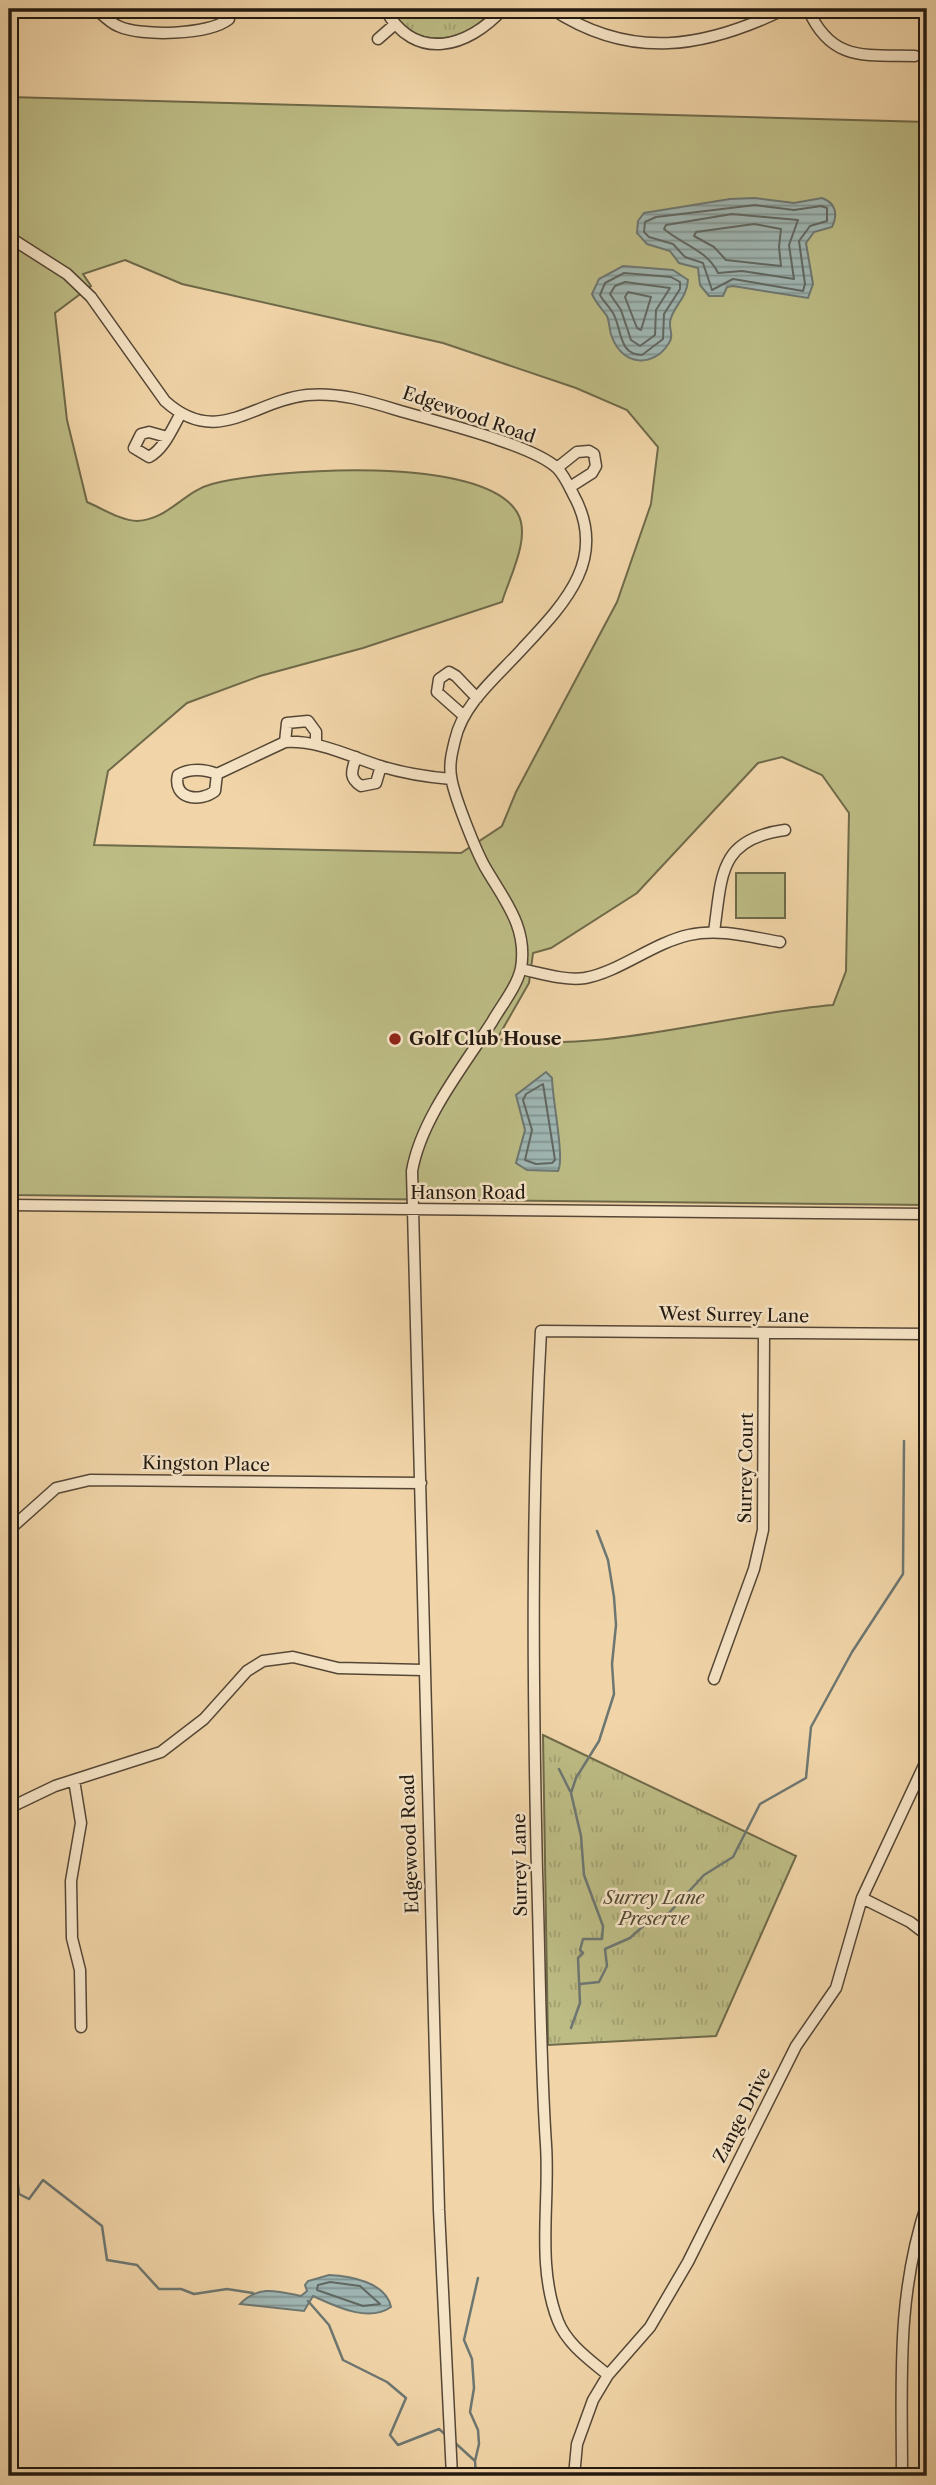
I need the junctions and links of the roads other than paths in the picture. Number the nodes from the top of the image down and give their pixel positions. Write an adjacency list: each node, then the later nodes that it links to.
1 (96, 9): 7 (street)
2 (385, 9): 8 (street)
3 (503, 9): 8 (street)
4 (552, 9): 5 (street)
5 (785, 9)
6 (808, 9): 10 (street)
7 (229, 19)
8 (394, 25): 9 (street)
9 (378, 39)
10 (915, 56)
11 (9, 237): 12 (street)
12 (180, 415): 13 (street); 14 (street, Edgewood Road)
13 (167, 437)
14 (557, 468): 15 (street); 15 (street)
15 (570, 488): 16 (street)
16 (477, 698): 17 (street); 17 (street)
17 (464, 716): 23 (street)
18 (285, 742): 19 (street); 19 (street); 22 (street)
19 (316, 744): 20 (street)
20 (356, 757): 21 (street); 21 (street)
21 (381, 766): 23 (street)
22 (217, 774)
23 (451, 779): 27 (street)
24 (785, 830): 25 (street)
25 (714, 932): 26 (street); 27 (street)
26 (780, 942)
27 (521, 970): 29 (street, Edgewood Road)
28 (9, 1205): 29 (street, Hanson Road)
29 (414, 1210): 30 (street, Hanson Road); 34 (street, Edgewood Road)
30 (927, 1214)
31 (541, 1331): 32 (street, West Surrey Lane); 45 (street, Surrey Lane)
32 (764, 1333): 33 (street, West Surrey Lane); 37 (street, Surrey Court)
33 (927, 1334)
34 (421, 1483): 35 (street, Kingston Place); 36 (street, Edgewood Road)
35 (9, 1530)
36 (423, 1670): 39 (street); 46 (street, Edgewood Road)
37 (714, 1679)
38 (927, 1759): 41 (street, Zange Drive)
39 (74, 1780): 40 (street); 43 (street)
40 (9, 1808)
41 (862, 1898): 42 (street); 45 (street, Zange Drive)
42 (927, 1935)
43 (81, 2027)
44 (927, 2203): 48 (street)
45 (608, 2375): 47 (street, Zange Drive)
46 (452, 2476)
47 (574, 2476)
48 (902, 2476)

